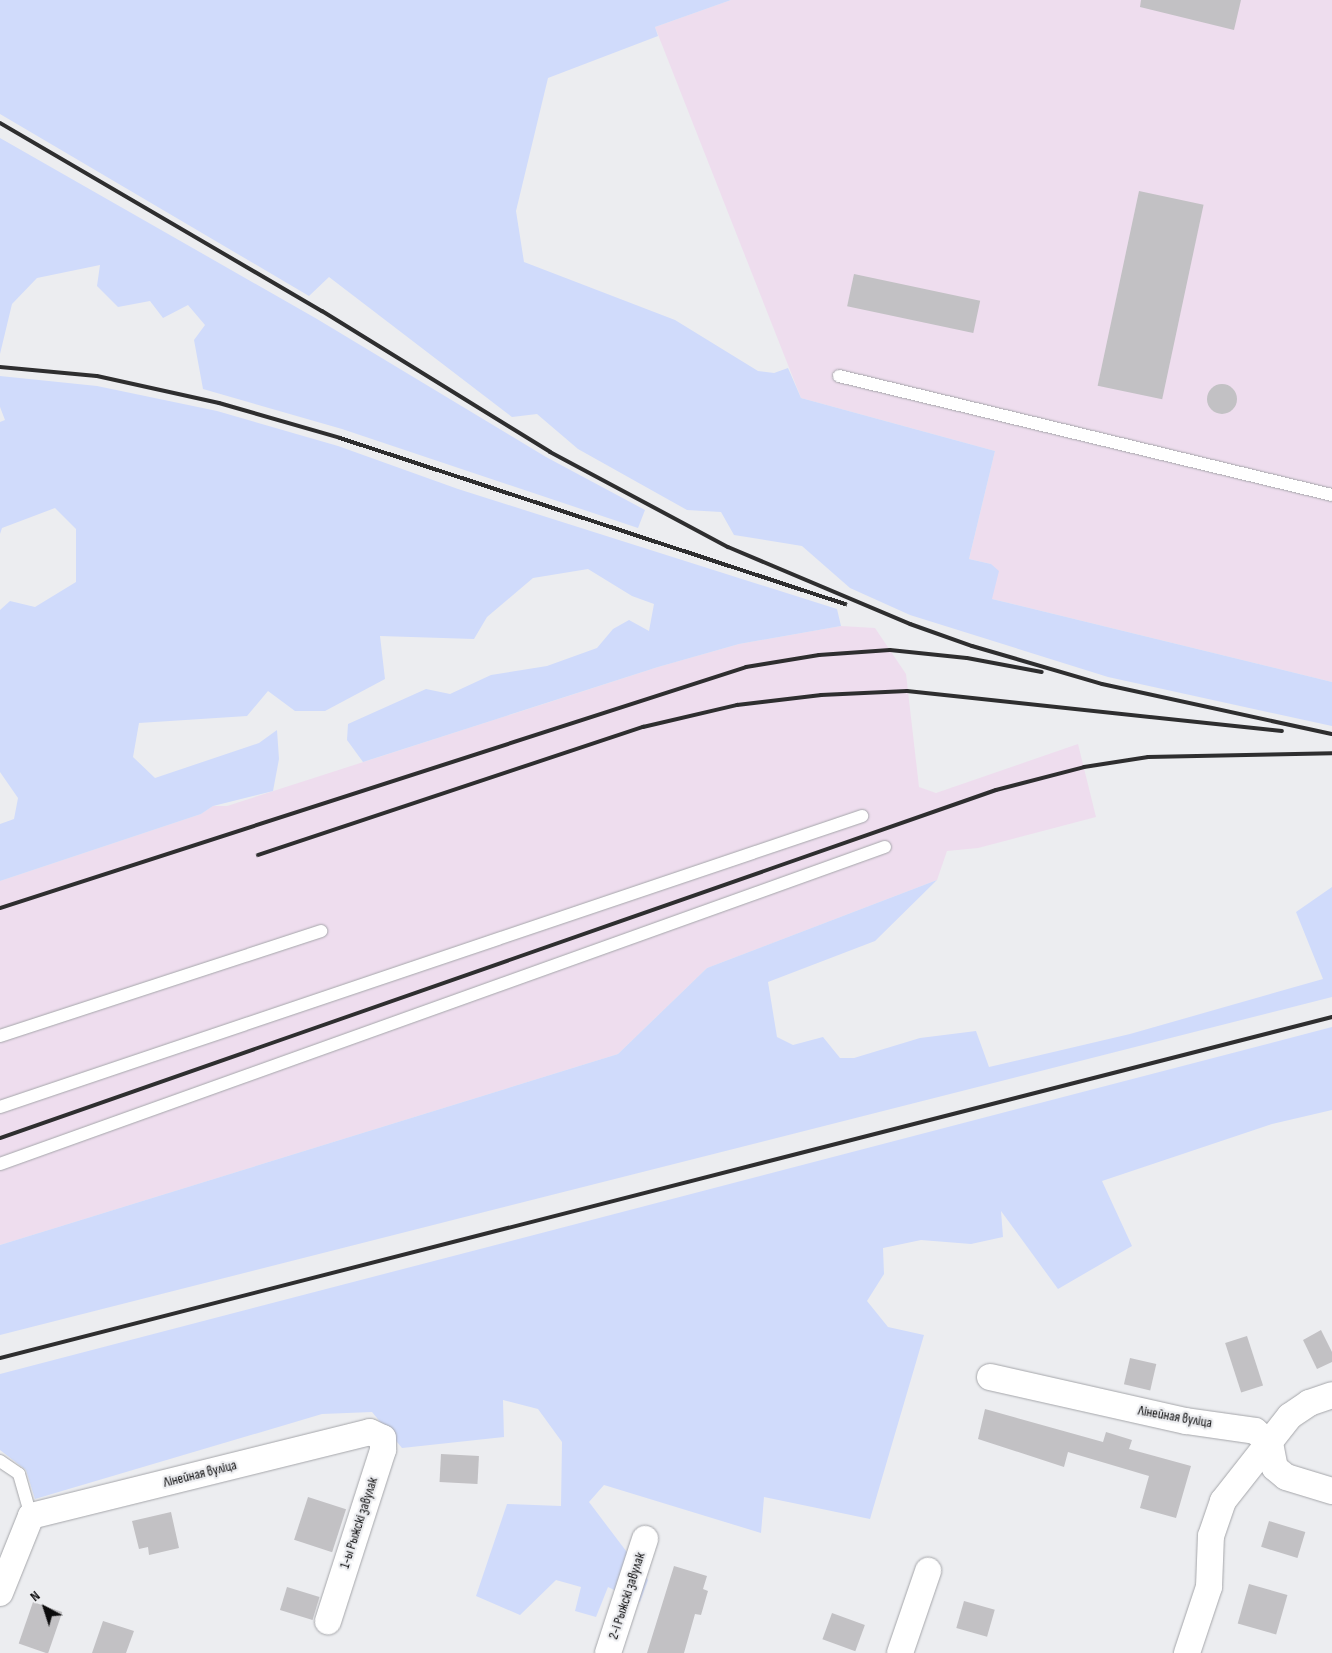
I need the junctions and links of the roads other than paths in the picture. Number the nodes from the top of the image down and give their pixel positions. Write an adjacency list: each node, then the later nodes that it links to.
1 (839, 376): 2 (lane)
2 (1332, 495)
3 (862, 816): 7 (lane)
4 (885, 847): 8 (lane)
5 (322, 931): 6 (lane)
6 (0, 1036)
7 (0, 1107)
8 (0, 1164)
9 (990, 1377): 12 (street, Лінейная вуліца)
10 (1332, 1394): 12 (street)
11 (370, 1432): 15 (street, Лінейная вуліца); 19 (street, 1-ы Рыжскі завулак)
12 (1270, 1443): 14 (street); 22 (street)
13 (0, 1461): 15 (lane)
14 (1332, 1491)
15 (31, 1516): 18 (street)
16 (646, 1539): 20 (street, 2-і Рыжскі завулак)
17 (928, 1571): 21 (street)
18 (0, 1593)
19 (328, 1620)
20 (608, 1653)
21 (900, 1653)
22 (1188, 1653)

